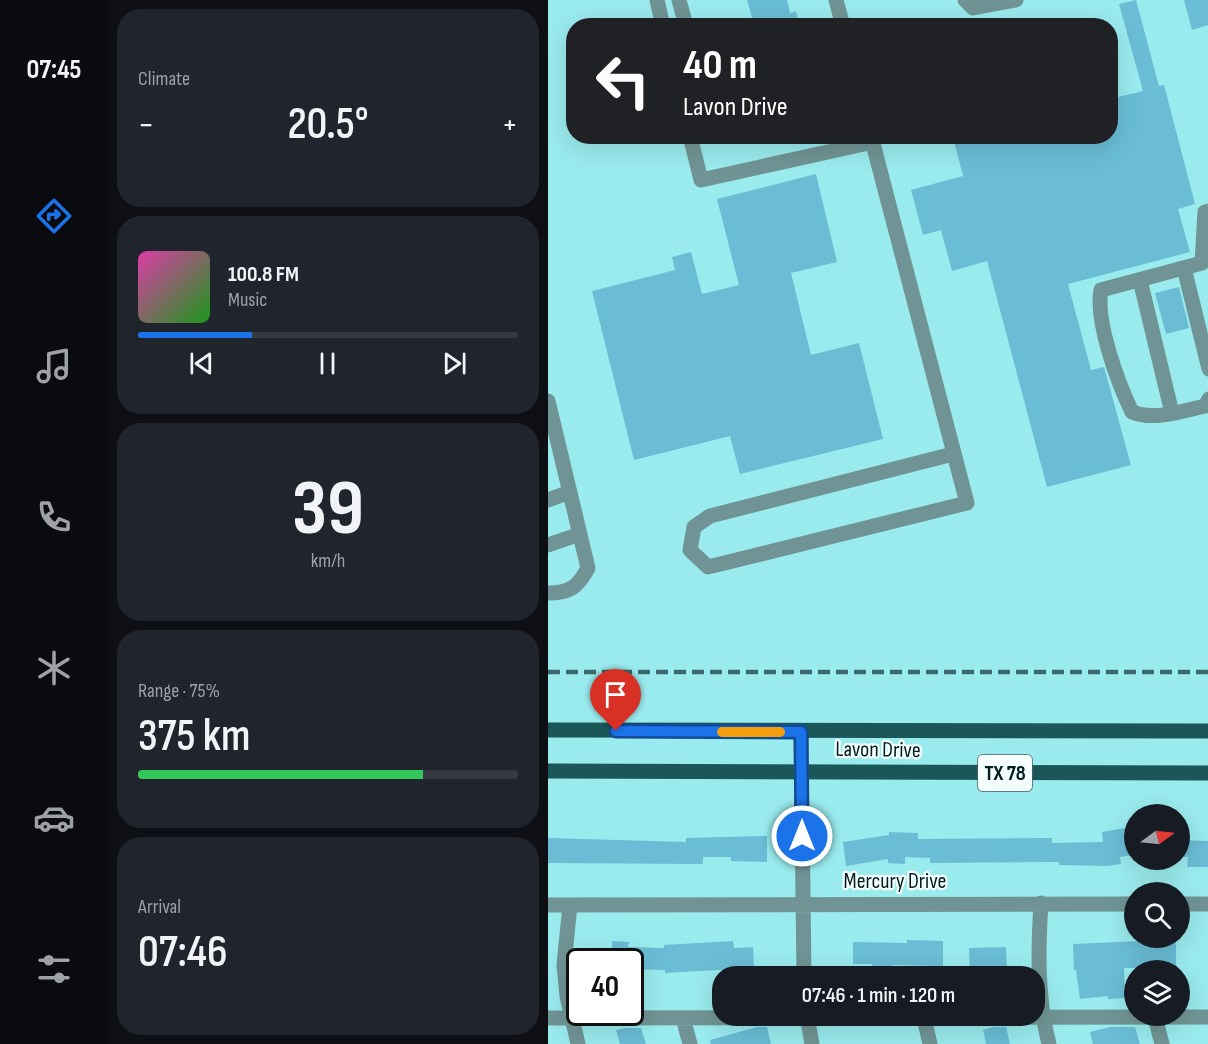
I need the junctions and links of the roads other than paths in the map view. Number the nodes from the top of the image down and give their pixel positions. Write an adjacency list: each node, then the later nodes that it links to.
1 (657, 0): 6 (street)
2 (679, 0): 7 (street)
3 (836, 0): 8 (street)
4 (965, 0): 5 (street)
5 (1016, 0)
6 (661, 18)
7 (684, 18)
8 (841, 18)
9 (692, 144): 10 (street)
10 (851, 144)
11 (873, 144): 20 (street)
12 (1208, 211): 13 (street)
13 (1184, 268): 14 (street); 15 (street)
14 (1140, 280): 18 (street); 18 (street)
15 (1208, 369)
16 (1208, 399): 18 (street)
17 (549, 408): 19 (street)
18 (1172, 413)
19 (554, 453): 21 (street)
20 (953, 454): 20 (street)
21 (570, 492): 22 (street); 23 (street)
22 (548, 500)
23 (580, 534): 24 (street); 25 (street)
24 (548, 544)
25 (548, 593)
26 (548, 730): 28 (main road, Lavon Drive / TX 78)
27 (1208, 731): 28 (main road, Lavon Drive / TX 78)
28 (801, 732): 30 (street)
29 (548, 771): 30 (main road, Lavon Drive / TX 78)
30 (802, 771): 31 (main road, Lavon Drive / TX 78); 33 (street)
31 (1208, 772)
32 (1041, 903): 33 (street, Mercury Drive); 34 (street, Mercury Drive); 40 (street)
33 (803, 904): 38 (street, Mercury Drive); 39 (street)
34 (1124, 904)
35 (1190, 904): 36 (street)
36 (1208, 904)
37 (548, 905): 38 (street, Mercury Drive)
38 (569, 905): 41 (street)
39 (804, 966)
40 (1039, 966)
41 (566, 978)
42 (1124, 1017): 50 (street)
43 (1190, 1017): 44 (street)
44 (1208, 1017)
45 (548, 1018): 46 (street)
46 (566, 1018)
47 (644, 1018): 48 (street)
48 (683, 1018): 49 (street); 57 (street)
49 (712, 1018)
50 (1045, 1018)
51 (1045, 1023): 60 (street)
52 (574, 1026): 56 (street)
53 (809, 1026): 58 (street)
54 (926, 1026): 59 (street)
55 (1157, 1026): 61 (street)
56 (578, 1044)
57 (690, 1044)
58 (812, 1044)
59 (930, 1044)
60 (1049, 1044)
61 (1162, 1044)

